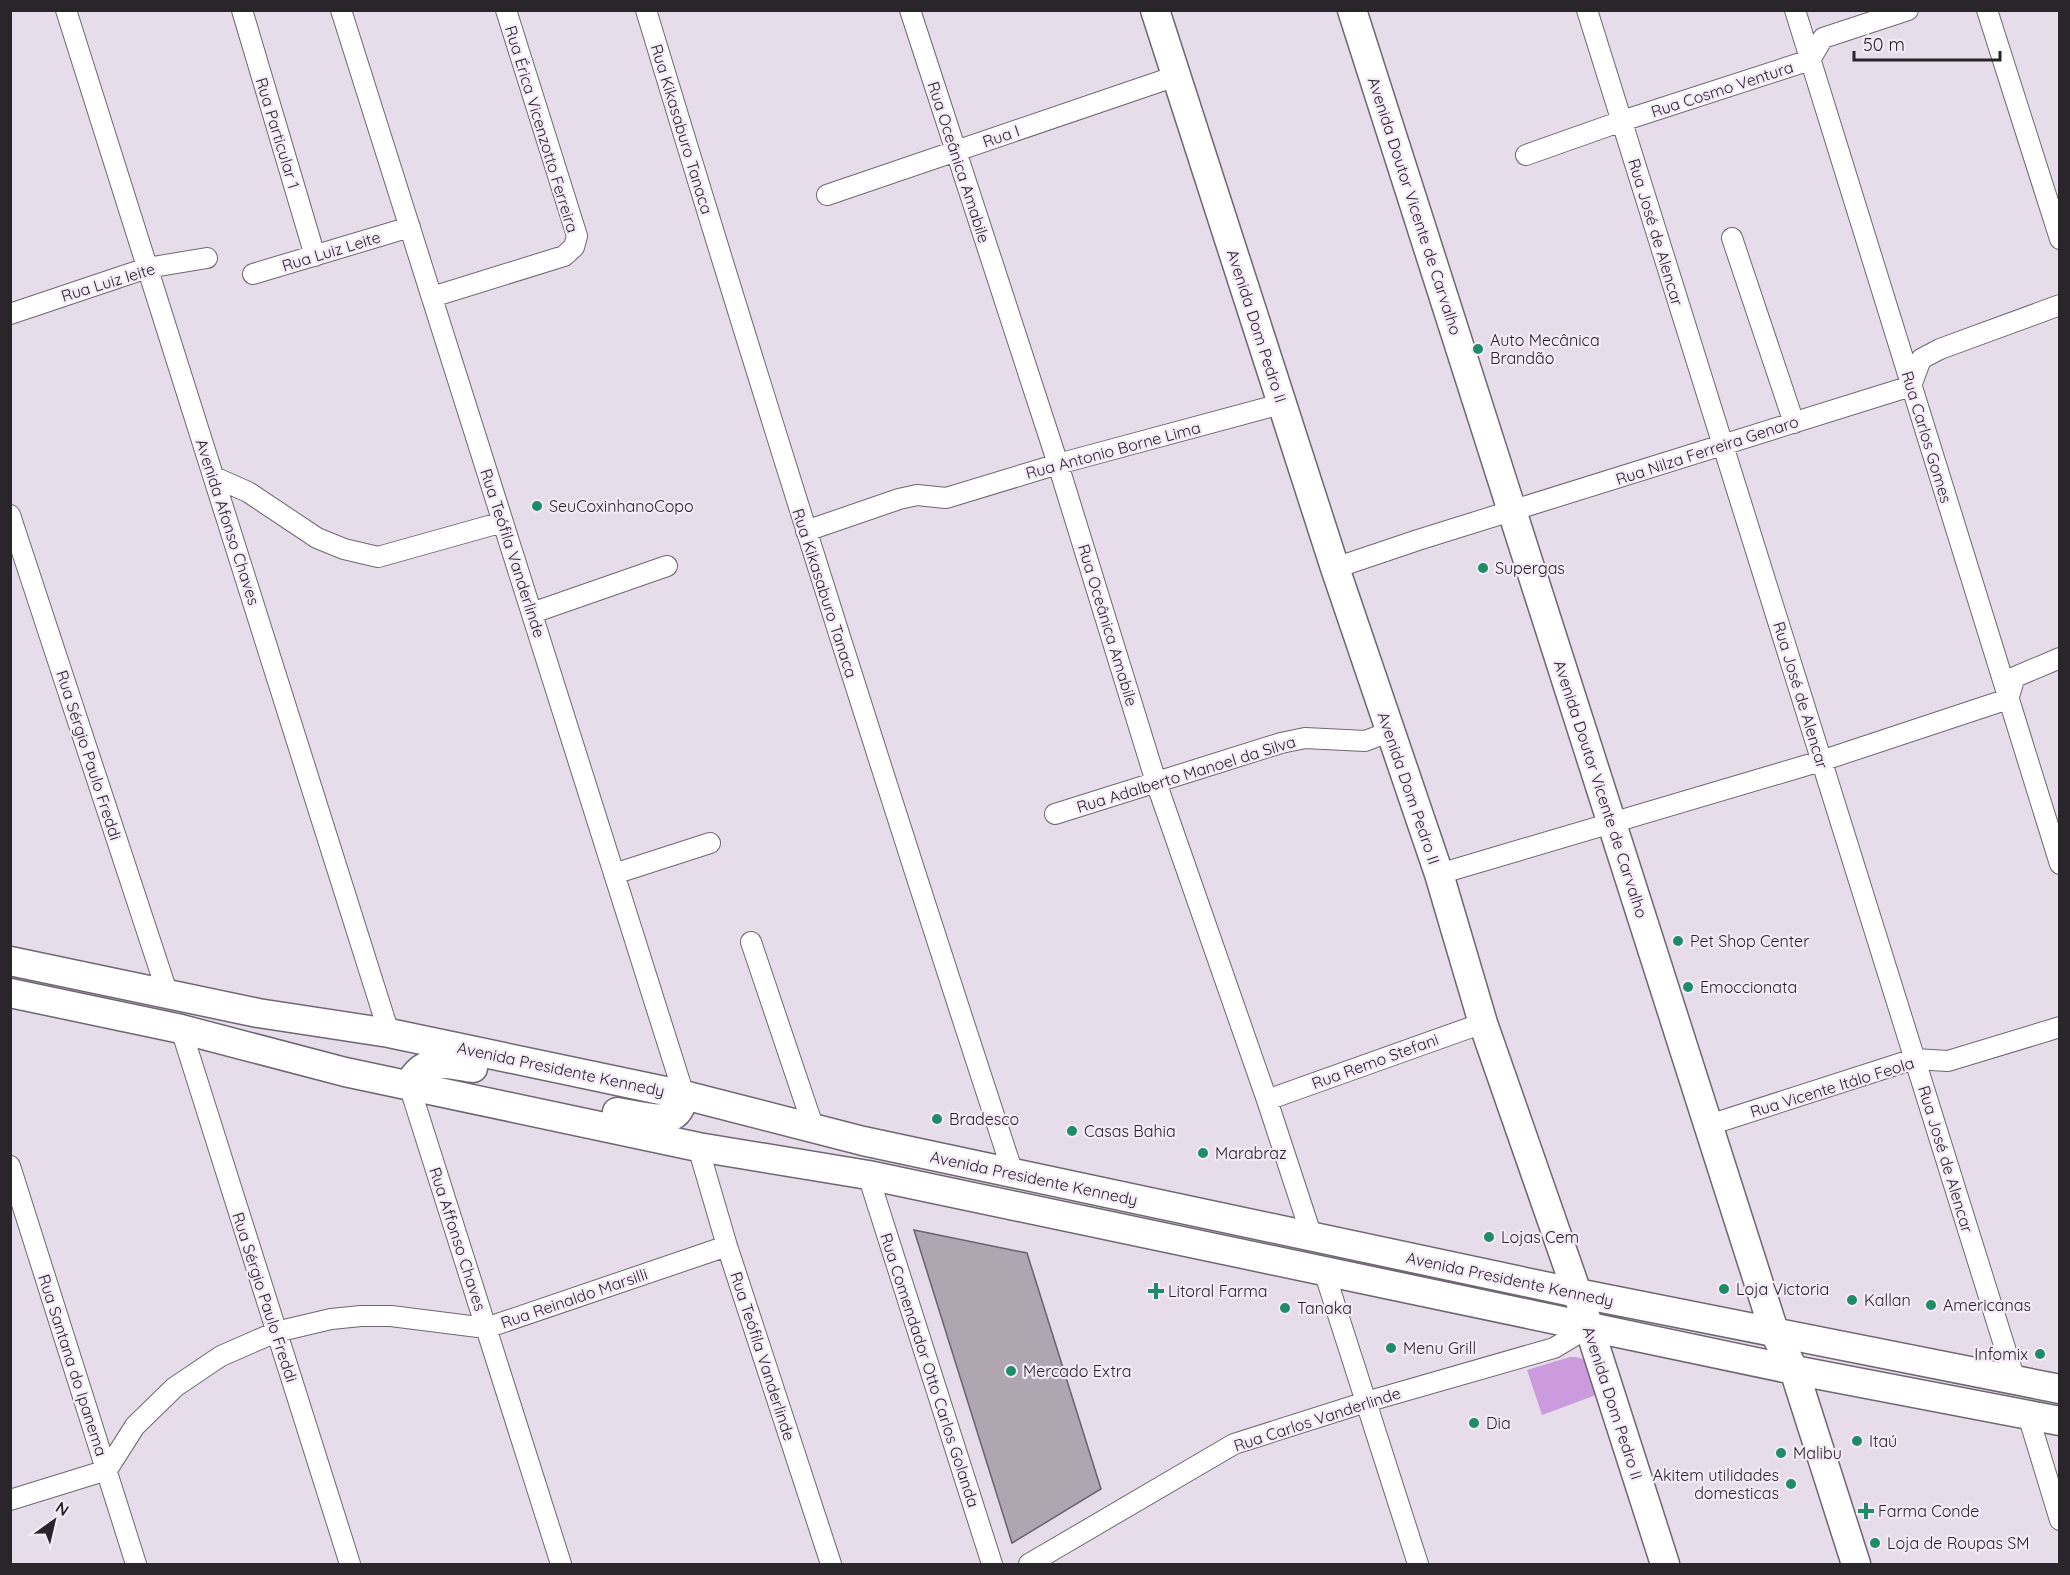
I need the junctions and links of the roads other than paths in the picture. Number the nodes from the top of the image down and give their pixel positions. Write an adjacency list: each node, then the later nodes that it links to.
1 (66, 10): 24 (street, Avenida Afonso Chaves)
2 (242, 10): 22 (street, Rua Particular 1)
3 (341, 10): 19 (street, Rua Teófila Vanderlinde)
4 (506, 10): 26 (street, Rua Érica Vicenzotto Ferreira)
5 (646, 10): 38 (street, Rua Kikasaburo Tanaca)
6 (910, 10): 16 (street, Rua Oceânica Amabile)
7 (1155, 10): 14 (main road, Avenida Dom Pedro II)
8 (1352, 10): 35 (main road, Avenida Doutor Vicente de Carvalho)
9 (1587, 10): 15 (street, Rua José de Alencar)
10 (1795, 10): 13 (street, Rua Carlos Gomes)
11 (1908, 10): 13 (street, Rua Cosmo Ventura)
12 (1987, 10): 21 (street)
13 (1810, 60): 15 (street, Rua Cosmo Ventura); 29 (street, Rua Carlos Gomes)
14 (1176, 76): 16 (street, Rua I); 30 (main road, Avenida Dom Pedro II)
15 (1622, 121): 17 (street, Rua Cosmo Ventura); 32 (street, Rua José de Alencar)
16 (955, 152): 18 (street, Rua I); 33 (street, Rua Oceânica Amabile)
17 (1526, 155)
18 (827, 195)
19 (410, 227): 22 (street, Rua Luiz Leite); 26 (street, Rua Teófila Vanderlinde)
20 (1732, 238): 31 (street)
21 (2060, 239)
22 (315, 256): 25 (street, Rua Luiz Leite)
23 (207, 258): 24 (street, Rua Luiz leite)
24 (147, 268): 28 (street, Rua Luiz leite); 34 (street, Avenida Afonso Chaves)
25 (253, 274)
26 (432, 297): 37 (street, Rua Teófila Vanderlinde)
27 (2060, 305): 29 (street)
28 (10, 314)
29 (1911, 386): 31 (street, Rua Nilza Ferreira Genaro); 43 (street, Rua Carlos Gomes)
30 (1281, 404): 33 (street, Rua Antonio Borne Lima); 40 (main road, Avenida Dom Pedro II)
31 (1794, 423): 32 (street, Rua Nilza Ferreira Genaro)
32 (1723, 445): 35 (street, Rua Nilza Ferreira Genaro); 45 (street, Rua José de Alencar)
33 (1058, 464): 38 (street, Rua Antonio Borne Lima); 46 (street, Rua Oceânica Amabile)
34 (214, 477): 37 (street); 60 (street, Avenida Afonso Chaves)
35 (1513, 512): 40 (street, Rua Nilza Ferreira Genaro); 48 (main road, Avenida Doutor Vicente de Carvalho)
36 (10, 515): 56 (street, Rua Sérgio Paulo Freddi)
37 (503, 522): 41 (street, Rua Teófila Vanderlinde)
38 (806, 531): 71 (street, Rua Kikasaburo Tanaca)
39 (667, 566): 41 (street)
40 (1335, 568): 44 (main road, Avenida Dom Pedro II)
41 (532, 613): 51 (street, Rua Teófila Vanderlinde)
42 (2060, 658): 43 (street)
43 (2008, 699): 45 (street); 50 (street, Rua Carlos Gomes)
44 (1389, 732): 46 (street, Rua Adalberto Manoel da Silva); 52 (main road, Avenida Dom Pedro II)
45 (1821, 761): 48 (street); 61 (street, Rua José de Alencar)
46 (1156, 782): 47 (street, Rua Adalberto Manoel da Silva); 65 (street, Rua Oceânica Amabile)
47 (1055, 814)
48 (1612, 822): 52 (street); 67 (main road, Avenida Doutor Vicente de Carvalho)
49 (710, 843): 51 (street)
50 (2060, 864)
51 (614, 874): 64 (street, Rua Teófila Vanderlinde)
52 (1439, 874): 57 (main road, Avenida Dom Pedro II)
53 (751, 942): 68 (street)
54 (10, 962): 56 (main road, Avenida Presidente Kennedy)
55 (10, 993): 59 (main road, Avenida Presidente Kennedy)
56 (168, 995): 60 (main road, Avenida Presidente Kennedy)
57 (1483, 1023): 65 (street, Rua Remo Stefani); 76 (main road, Avenida Dom Pedro II)
58 (2060, 1027): 61 (street, Rua Vicente Itálo Feola)
59 (181, 1029): 63 (main road, Avenida Presidente Kennedy); 79 (street, Rua Sérgio Paulo Freddi)
60 (389, 1033): 62 (main road, Avenida Presidente Kennedy)
61 (1914, 1059): 67 (street, Rua Vicente Itálo Feola); 82 (street, Rua José de Alencar)
62 (573, 1072): 63 (main road); 64 (main road, Avenida Presidente Kennedy)
63 (410, 1085): 66 (main road, Avenida Presidente Kennedy); 78 (street, Rua Affonso Chaves)
64 (684, 1095): 66 (main road); 68 (main road, Avenida Presidente Kennedy)
65 (1267, 1100): 73 (street, Rua Oceânica Amabile)
66 (555, 1116): 69 (main road, Avenida Presidente Kennedy)
67 (1709, 1125): 80 (main road, Avenida Doutor Vicente de Carvalho)
68 (814, 1129): 71 (main road, Avenida Presidente Kennedy)
69 (698, 1147): 72 (main road, Avenida Presidente Kennedy); 74 (street, Rua Teófila Vanderlinde)
70 (10, 1166): 87 (street, Rua Santana do Ipanema)
71 (1013, 1173): 73 (main road, Avenida Presidente Kennedy)
72 (868, 1175): 75 (main road, Avenida Presidente Kennedy); 94 (street, Rua Comendador Otto Carlos Golanda)
73 (1312, 1237): 76 (main road, Avenida Presidente Kennedy)
74 (727, 1246): 78 (street, Rua Reinaldo Marsilli); 93 (street, Rua Teófila Vanderlinde)
75 (1324, 1271): 77 (main road, Avenida Presidente Kennedy); 84 (street)
76 (1577, 1293): 77 (main road, Avenida Dom Pedro II); 80 (main road, Avenida Presidente Kennedy)
77 (1589, 1327): 81 (main road, Avenida Presidente Kennedy); 84 (street, Rua Carlos Vanderlinde); 97 (main road, Avenida Dom Pedro II)
78 (486, 1328): 79 (street, Rua Reinaldo Marsilli); 92 (street, Rua Affonso Chaves)
79 (276, 1332): 87 (street, Rua Reinaldo Marsilli); 91 (street, Rua Sérgio Paulo Freddi)
80 (1775, 1334): 81 (main road, Avenida Doutor Vicente de Carvalho); 82 (main road, Avenida Presidente Kennedy)
81 (1794, 1370): 85 (main road, Avenida Presidente Kennedy); 98 (main road, Avenida Doutor Vicente de Carvalho)
82 (2015, 1380): 83 (main road, Avenida Presidente Kennedy)
83 (2060, 1389)
84 (1366, 1402): 95 (street, Rua Carlos Vanderlinde); 96 (street)
85 (2028, 1415): 86 (main road, Avenida Presidente Kennedy); 89 (street)
86 (2060, 1421)
87 (106, 1470): 88 (street); 90 (street, Rua Santana do Ipanema)
88 (10, 1500)
89 (2060, 1520)
90 (136, 1564)
91 (350, 1564)
92 (561, 1564)
93 (831, 1564)
94 (992, 1564)
95 (1029, 1564)
96 (1418, 1564)
97 (1665, 1564)
98 (1856, 1564)

